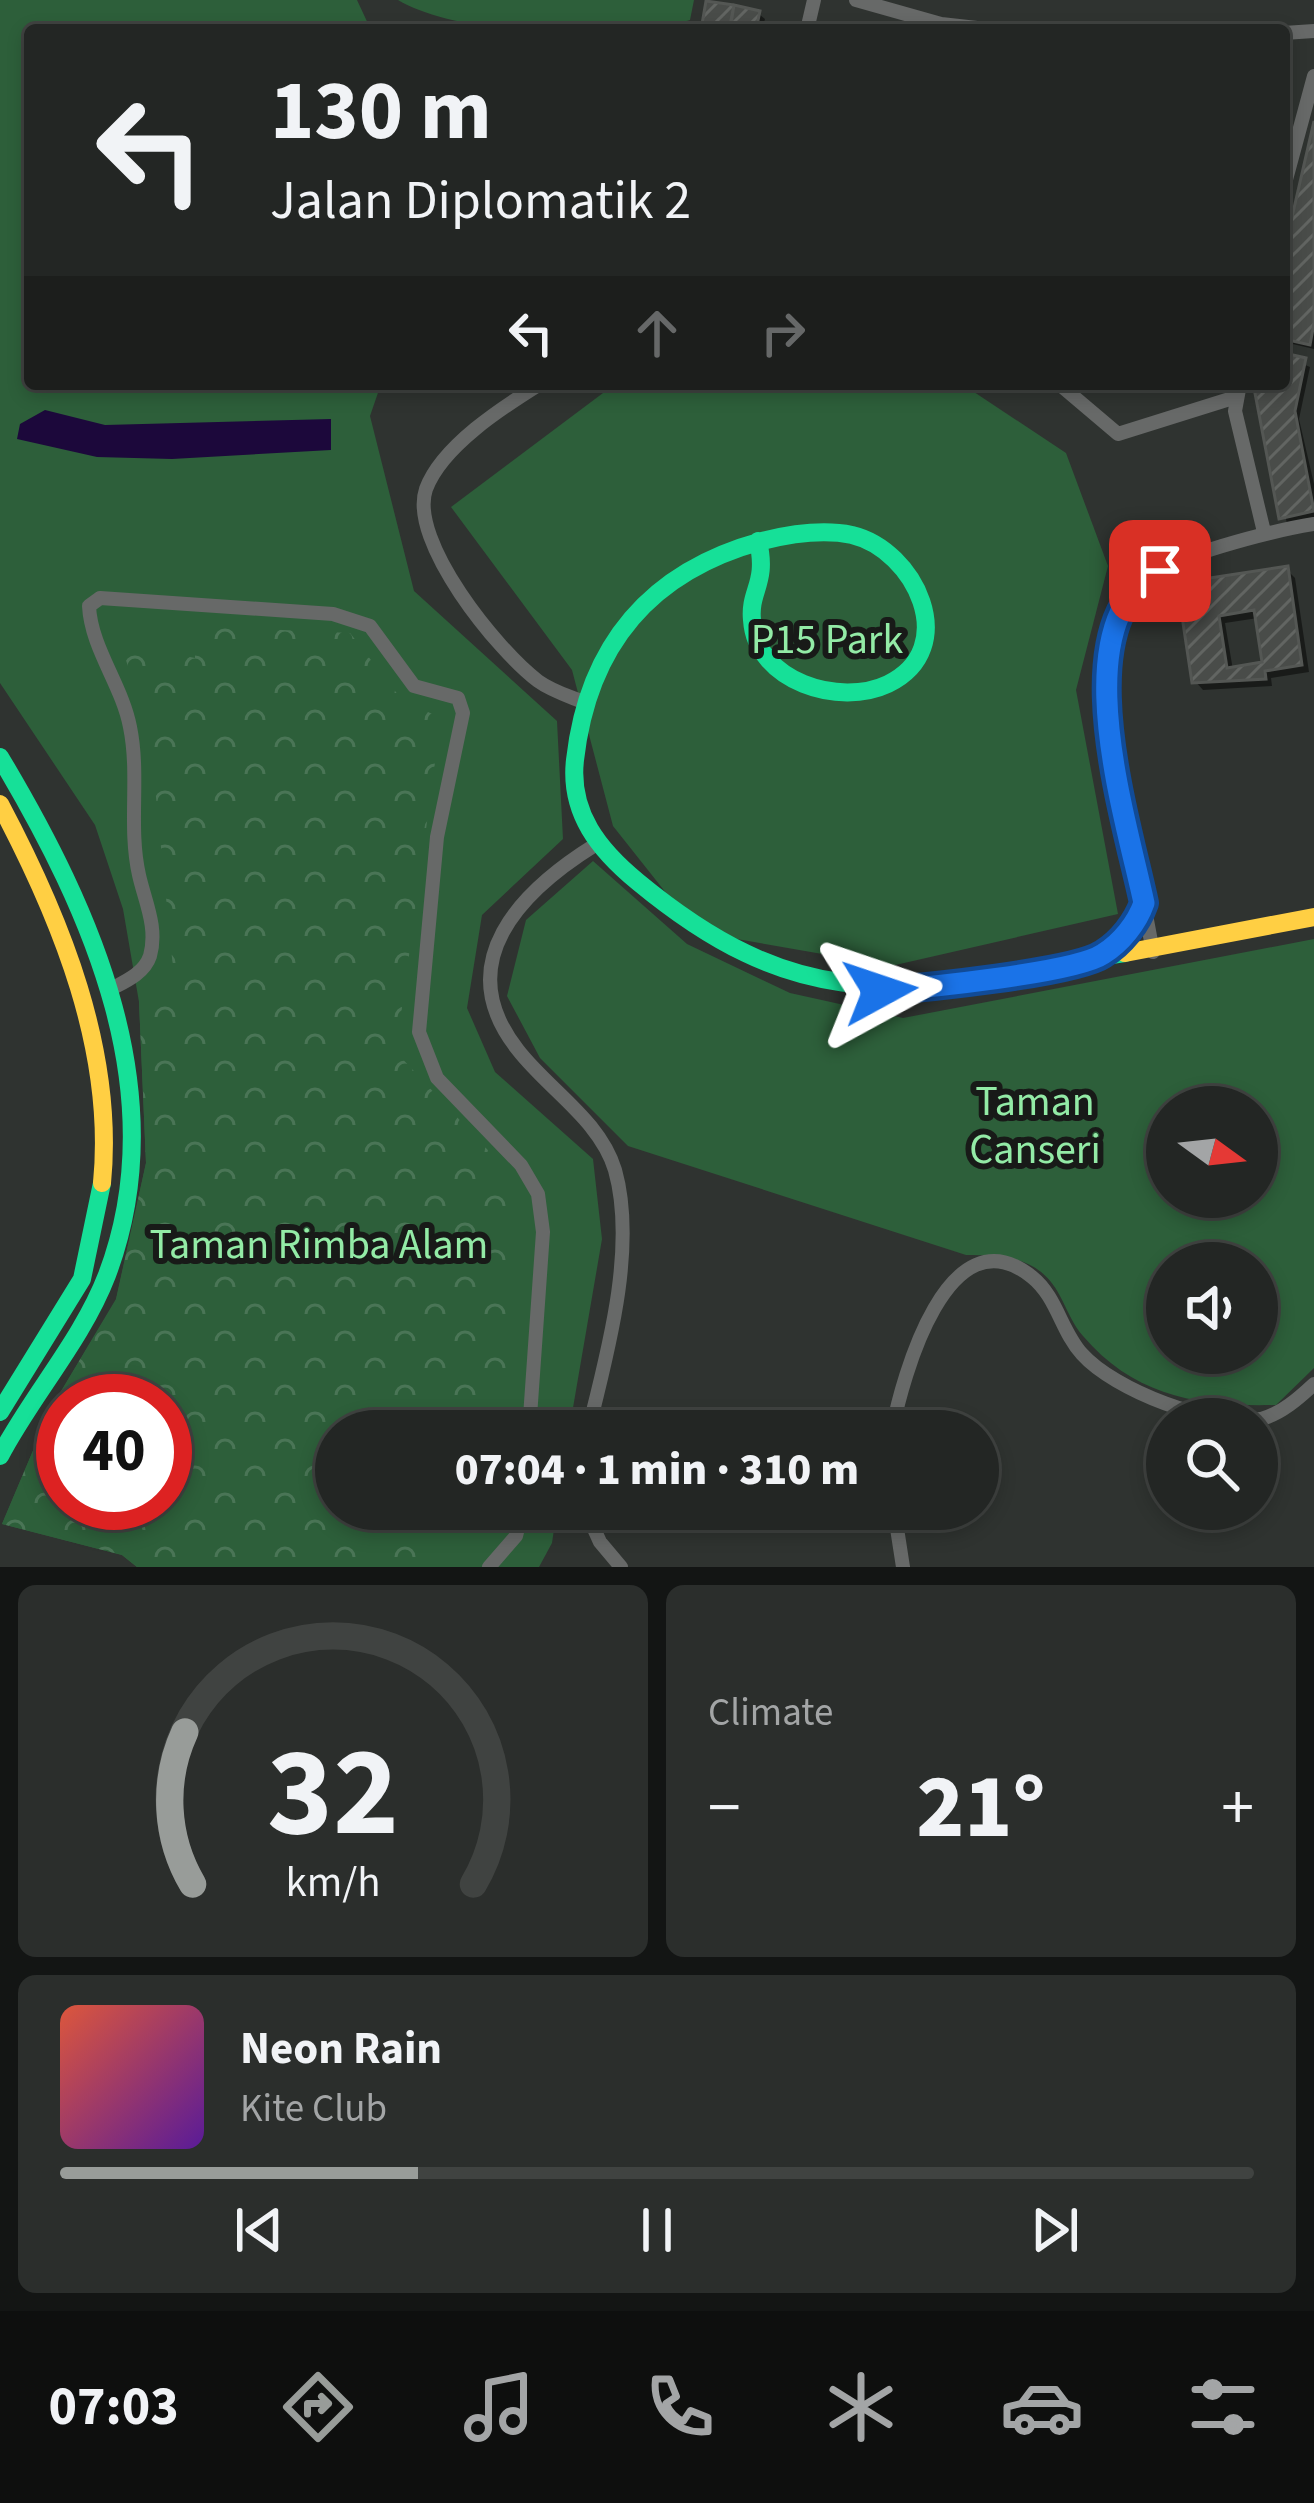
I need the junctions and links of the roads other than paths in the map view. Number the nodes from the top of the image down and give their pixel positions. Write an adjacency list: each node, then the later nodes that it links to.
1 (856, 0): 2 (street)
2 (952, 24)
3 (1314, 76): 4 (street)
4 (1290, 165)
5 (532, 390): 11 (street)
6 (1066, 390): 7 (street)
7 (1238, 390): 9 (street)
8 (1313, 528): 9 (street)
9 (1264, 532): 15 (street)
10 (758, 541): 10 (street); 11 (street)
11 (589, 704): 14 (street)
12 (0, 758): 19 (street)
13 (0, 805): 21 (street)
14 (595, 845): 18 (street); 24 (street)
15 (1144, 903): 17 (street); 18 (street)
16 (1314, 917): 17 (street)
17 (1154, 952): 18 (street)
18 (1101, 956)
19 (109, 990): 20 (street); 23 (street)
20 (127, 1066): 21 (street); 27 (street)
21 (98, 1076): 26 (street)
22 (1314, 1384): 25 (street)
23 (530, 1410)
24 (593, 1410)
25 (898, 1410)
26 (0, 1412)
27 (0, 1456)
28 (518, 1530): 31 (street)
29 (595, 1530): 32 (street)
30 (897, 1530): 33 (street)
31 (489, 1567)
32 (621, 1567)
33 (903, 1567)

